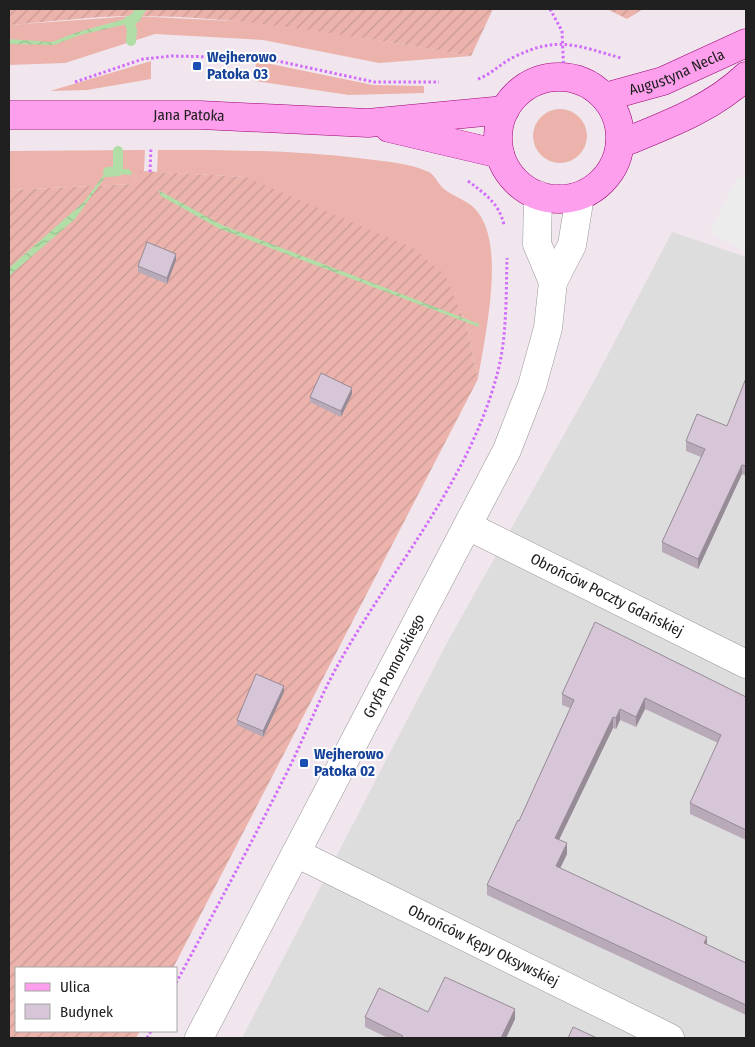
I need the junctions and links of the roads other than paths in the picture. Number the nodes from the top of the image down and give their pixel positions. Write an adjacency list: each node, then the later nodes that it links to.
1 (746, 43): 3 (main road, Augustyna Necla)
2 (746, 76): 7 (main road)
3 (605, 97): 4 (main road); 7 (main road)
4 (505, 110): 6 (main road, Jana Patoka); 8 (main road)
5 (9, 115): 6 (main road, Jana Patoka)
6 (368, 123): 8 (main road, Jana Patoka)
7 (620, 144): 10 (main road)
8 (500, 154): 9 (main road)
9 (538, 195): 10 (main road); 11 (street, Gryfa Pomorskiego)
10 (580, 196): 11 (street, Gryfa Pomorskiego)
11 (553, 282): 12 (street, Gryfa Pomorskiego)
12 (468, 526): 13 (street, Obrońców Poczty Gdańskiej); 14 (street, Gryfa Pomorskiego)
13 (746, 664)
14 (296, 853): 15 (street, Gryfa Pomorskiego); 16 (street, Obrońców Kępy Oksywskiej)
15 (200, 1038)
16 (670, 1038)

